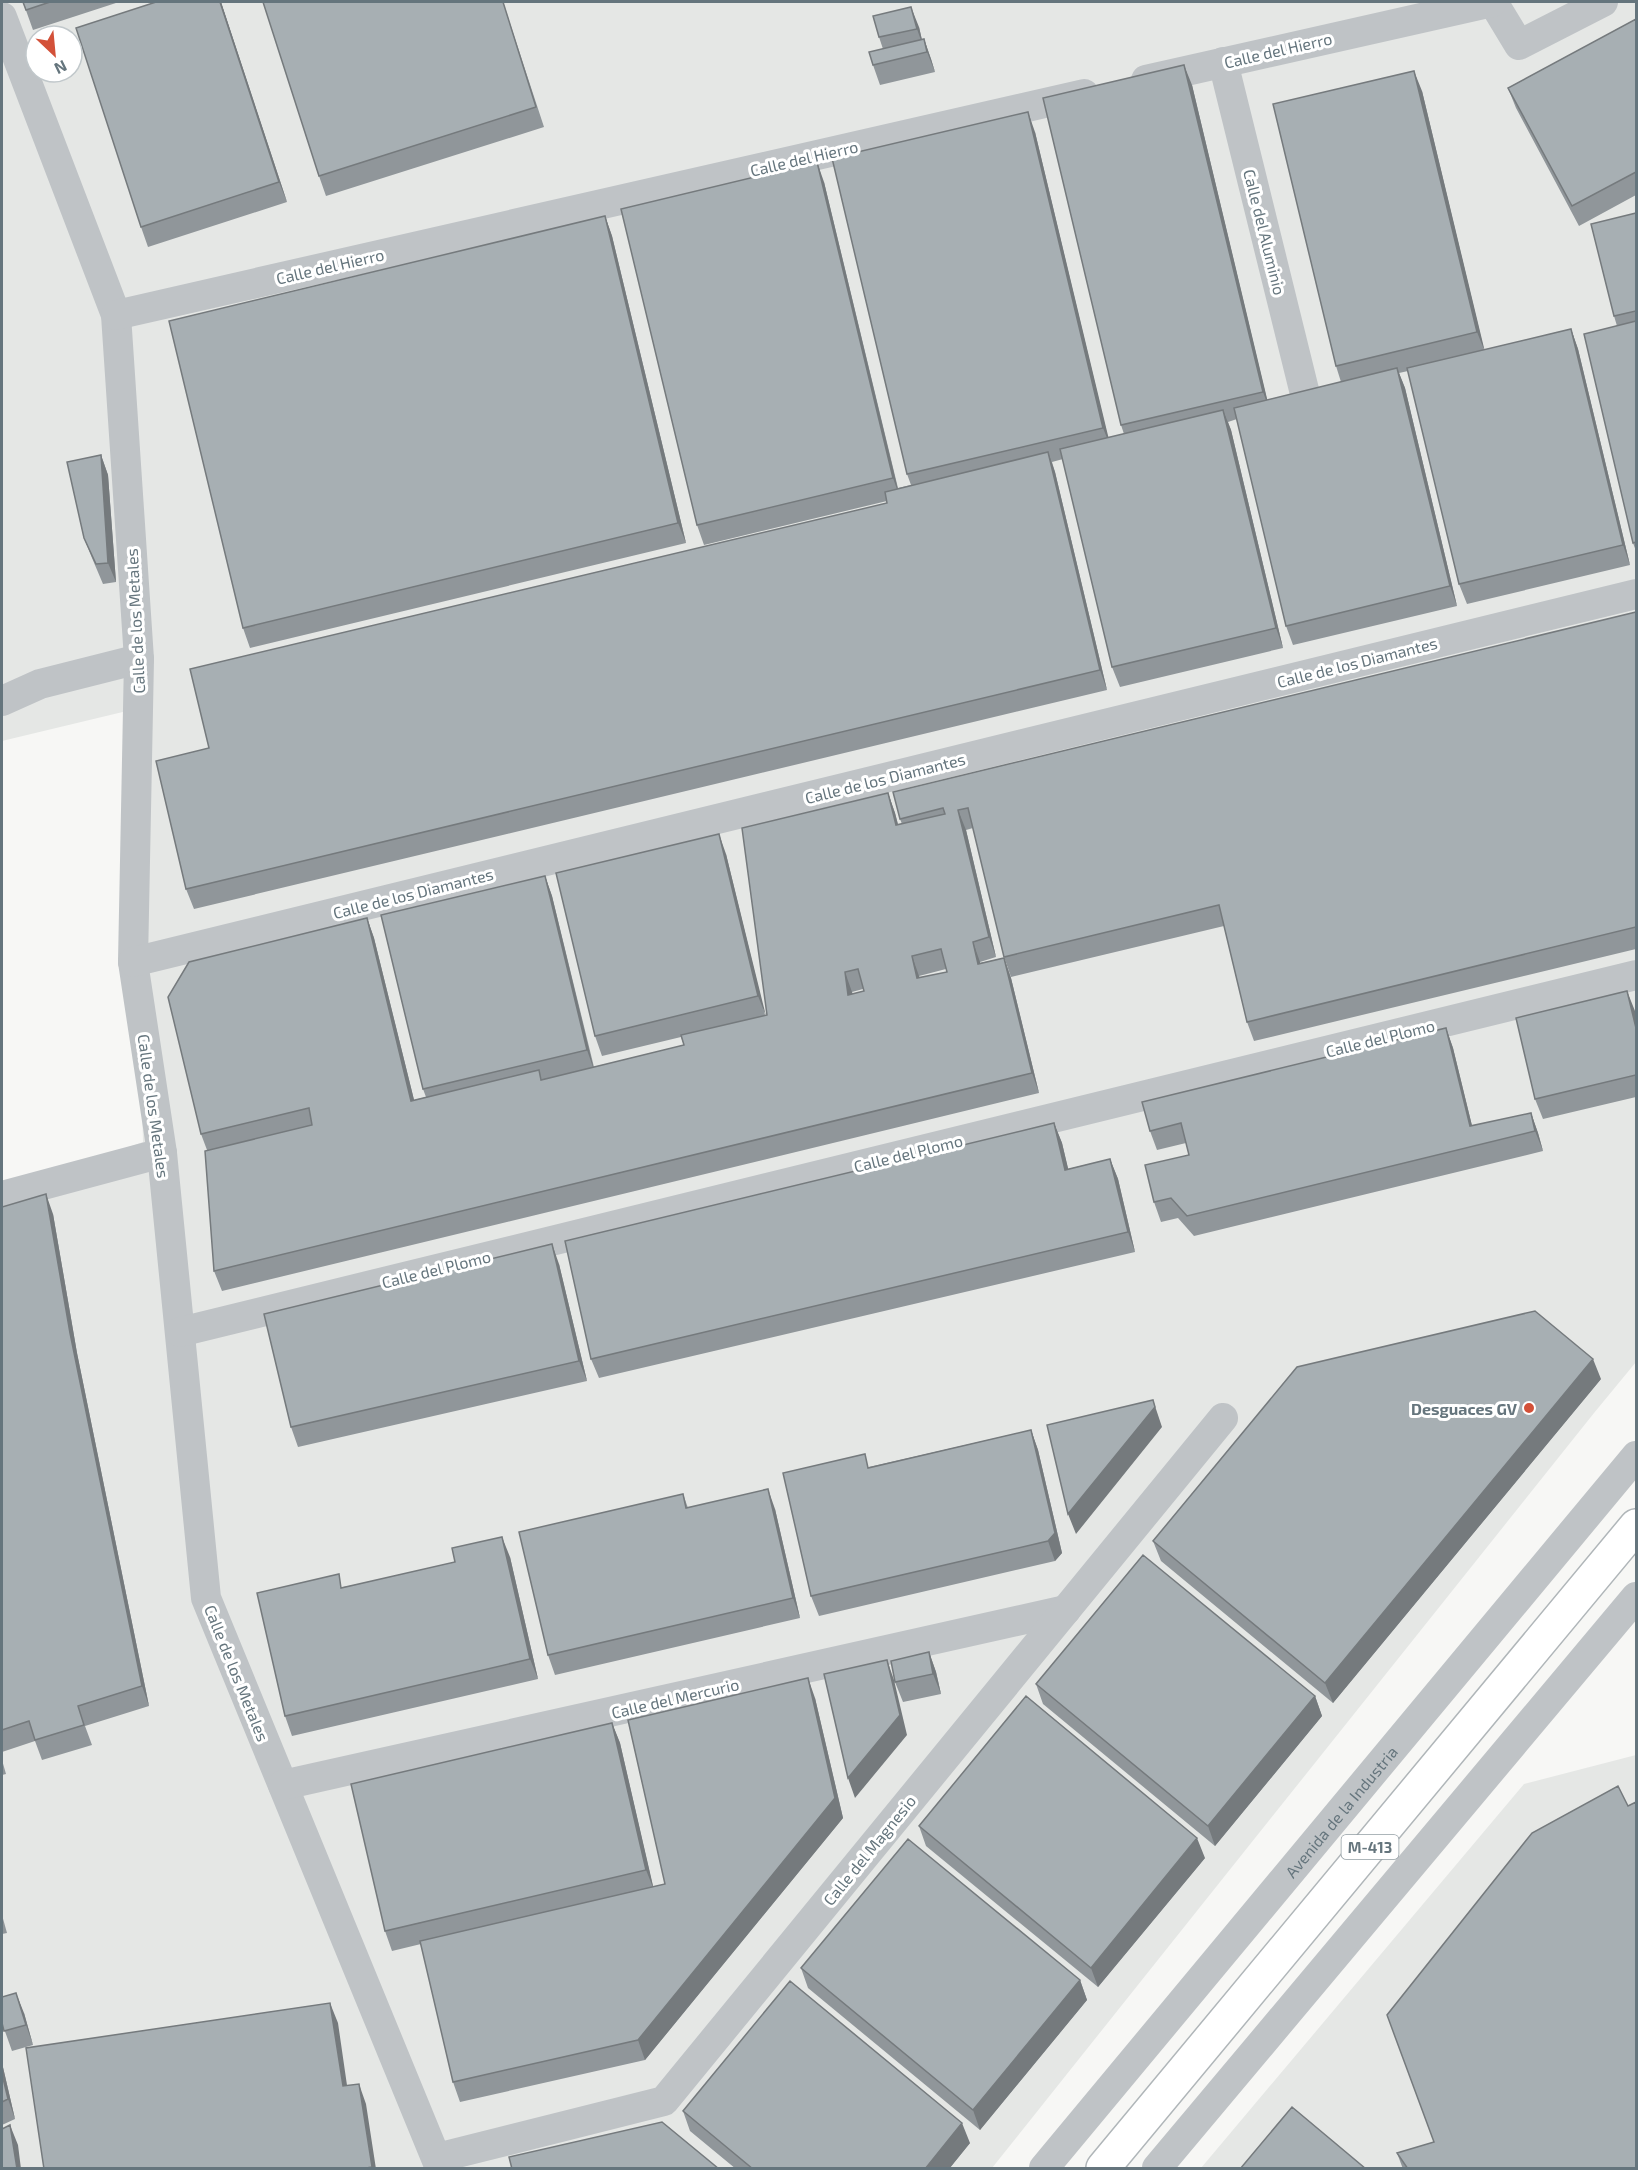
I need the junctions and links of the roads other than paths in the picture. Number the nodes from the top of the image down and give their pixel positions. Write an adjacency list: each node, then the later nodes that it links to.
1 (1492, 2): 2 (street, Calle del Hierro); 4 (street, Calle del Hierro)
2 (1603, 2)
3 (2, 17): 5 (street, Calle de los Metales)
4 (1223, 62): 5 (street, Calle del Hierro); 6 (street, Calle del Aluminio)
5 (116, 315): 8 (street, Calle de los Metales)
6 (1307, 402)
7 (1636, 594): 10 (street, Calle de los Diamantes)
8 (139, 659): 9 (street); 10 (street, Calle de los Metales)
9 (2, 701)
10 (133, 962): 12 (street, Calle de los Metales)
11 (1636, 975): 14 (street, Calle del Plomo)
12 (162, 1153): 13 (street); 14 (street, Calle de los Metales)
13 (2, 1196)
14 (180, 1332): 20 (street, Calle de los Metales)
15 (1223, 1418): 19 (street, Calle del Magnesio)
16 (1636, 1456): 22 (street, Avenida de la Industria)
17 (1636, 1526): 23 (main road, M-413)
18 (1636, 1596): 24 (street)
19 (1066, 1610): 20 (street, Calle del Mercurio); 21 (street, Calle del Magnesio)
20 (283, 1785): 21 (street, Calle de los Metales)
21 (439, 2163)
22 (1044, 2169)
23 (1103, 2169)
24 (1157, 2169)

